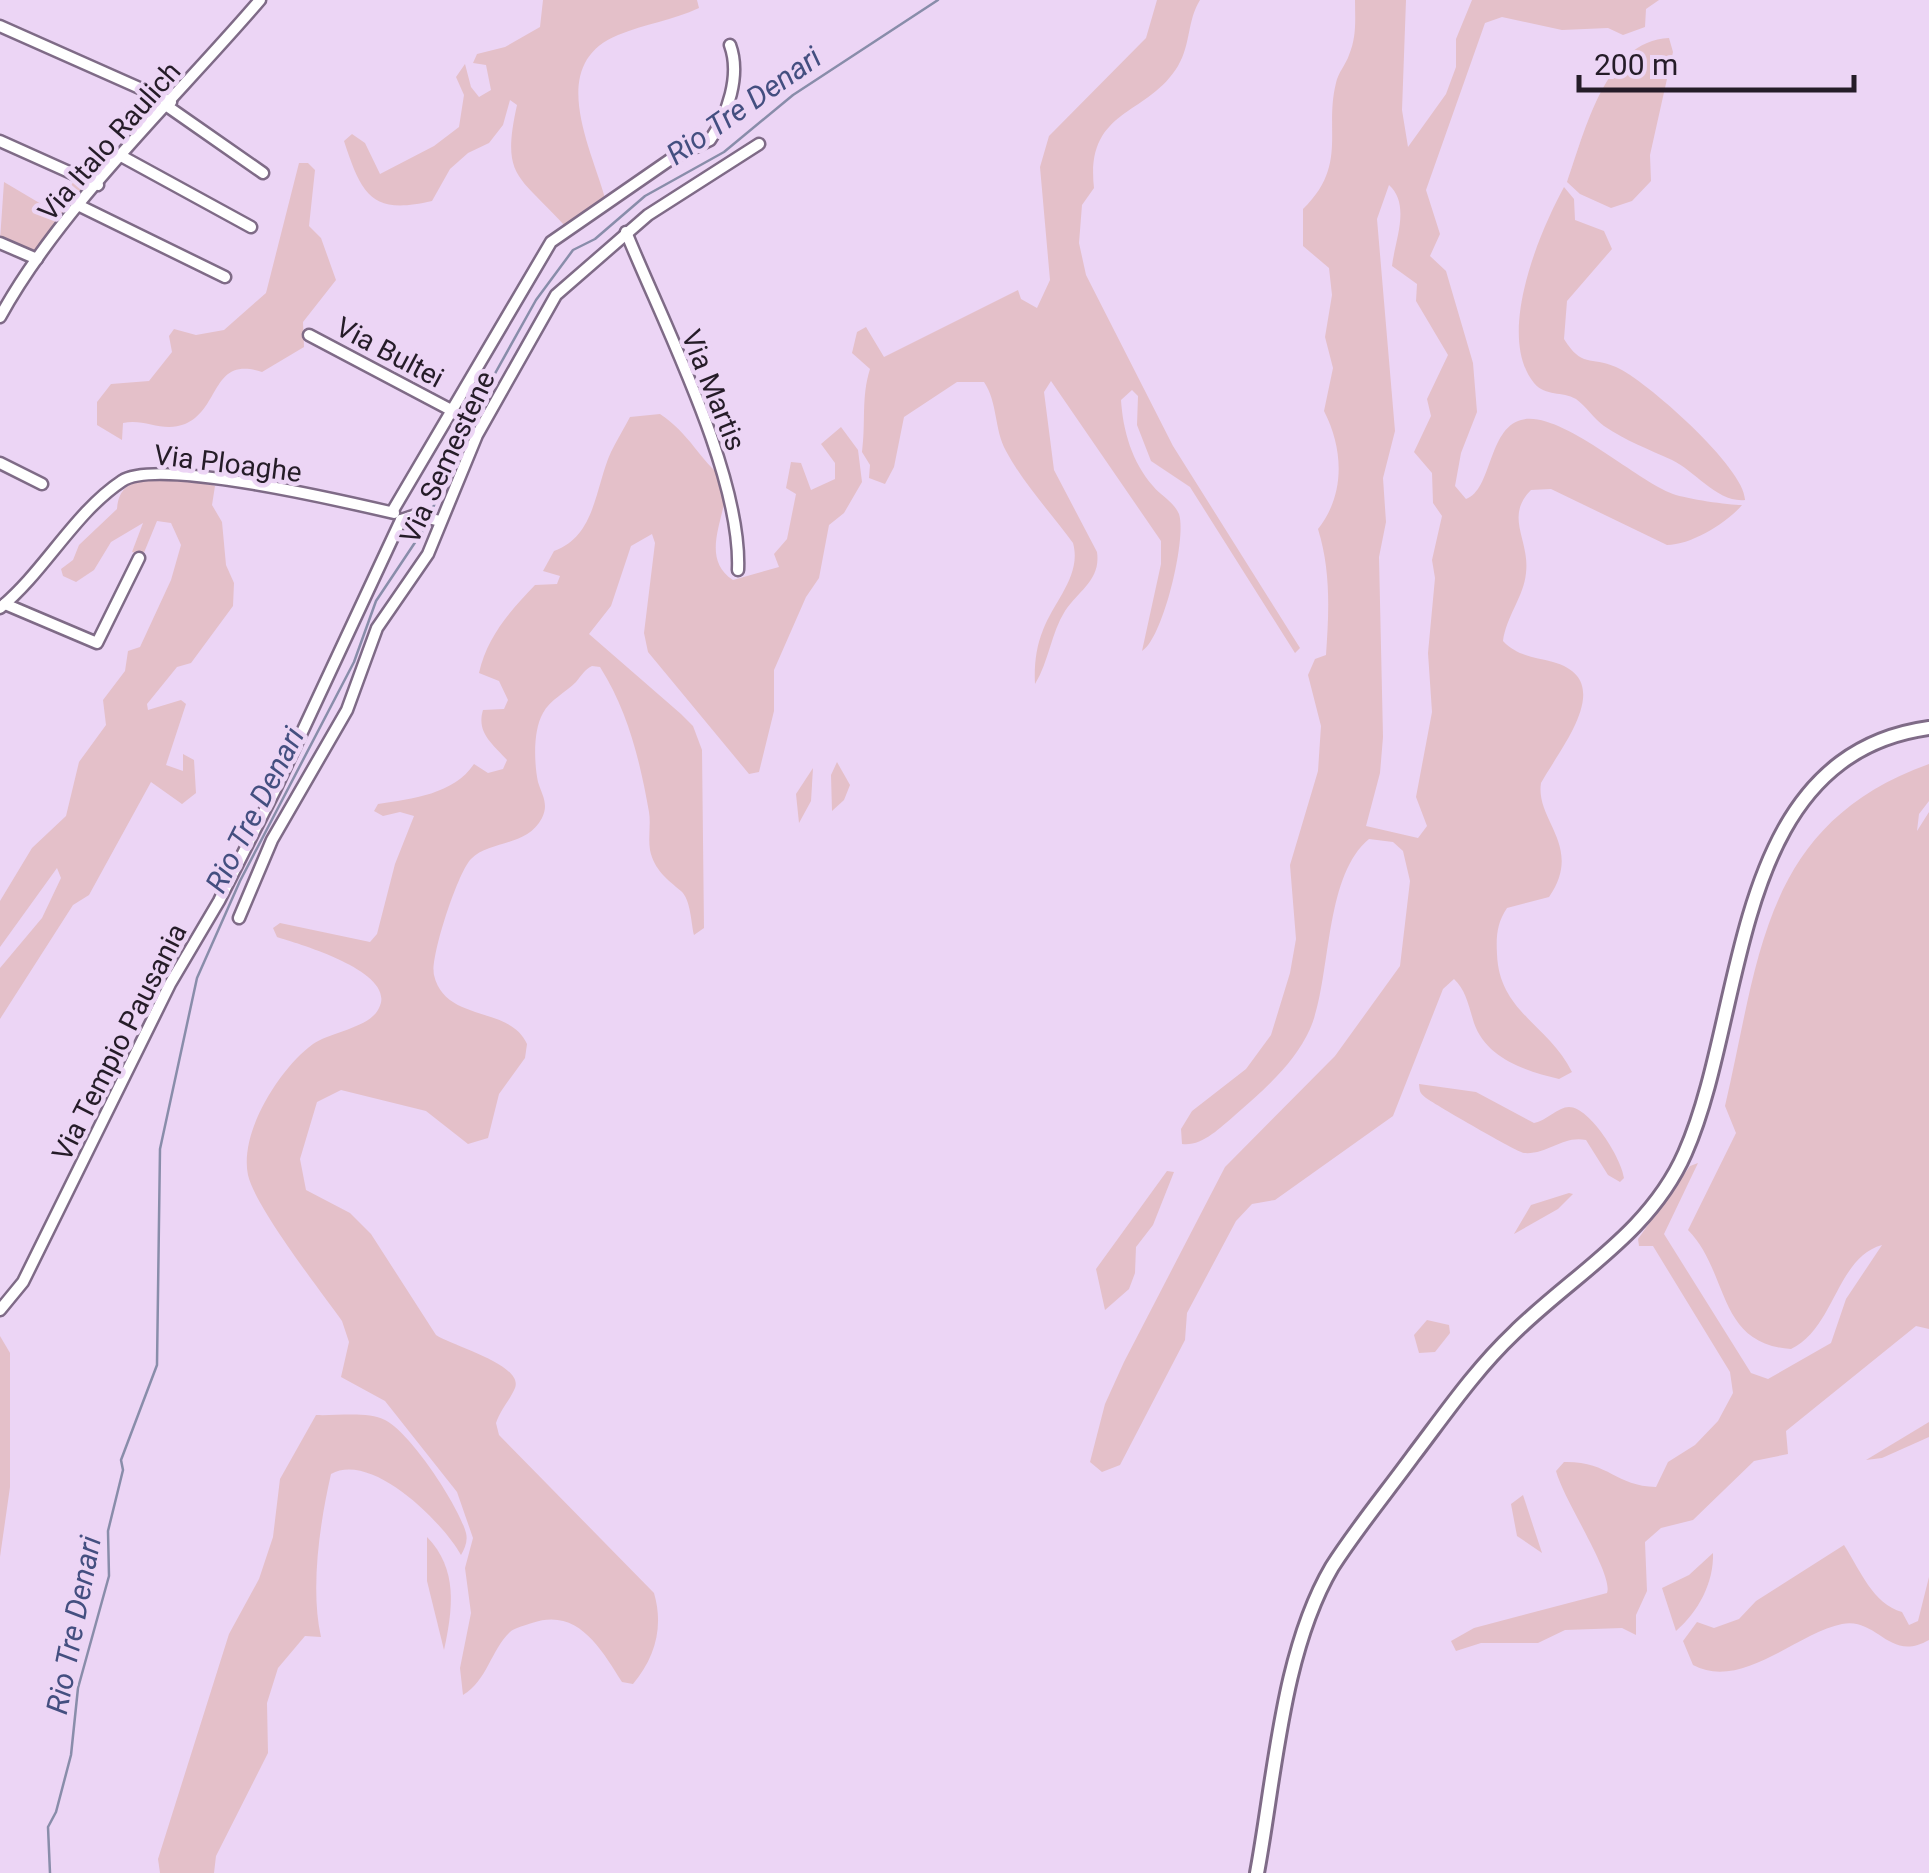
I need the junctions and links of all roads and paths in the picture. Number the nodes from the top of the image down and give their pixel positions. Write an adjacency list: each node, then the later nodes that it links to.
1 (260, 0): 4 (street, Via Italo Raulich)
2 (0, 26): 4 (street)
3 (730, 45): 18 (street, Via Tempio Pausania)
4 (169, 104): 7 (street, Via Italo Raulich); 8 (street)
5 (0, 140): 9 (street)
6 (759, 144): 12 (street, Via Semestene)
7 (123, 157): 9 (street, Via Italo Raulich); 11 (street)
8 (263, 172)
9 (98, 185): 10 (street, Via Italo Raulich)
10 (80, 206): 14 (street, Via Italo Raulich); 15 (street)
11 (251, 226)
12 (626, 232): 22 (street, Via Semestene); 24 (street, Via Martis)
13 (0, 243): 14 (street)
14 (37, 259): 16 (street, Via Italo Raulich)
15 (225, 277)
16 (0, 315)
17 (308, 335): 18 (street, Via Bultei)
18 (451, 410): 21 (street, Via Tempio Pausania)
19 (0, 463): 20 (street)
20 (42, 484)
21 (397, 516): 22 (street, Via Ploaghe); 25 (street, Via Tempio Pausania); 27 (street, Via Ploaghe)
22 (440, 521): 26 (street, Via Semestene)
23 (139, 558): 27 (street)
24 (738, 570)
25 (374, 582): 26 (street); 30 (street, Via Tempio Pausania)
26 (396, 596): 29 (street, Via Semestene)
27 (3, 606)
28 (1929, 728): 31 (main road)
29 (238, 918)
30 (0, 1310)
31 (1256, 1873)

